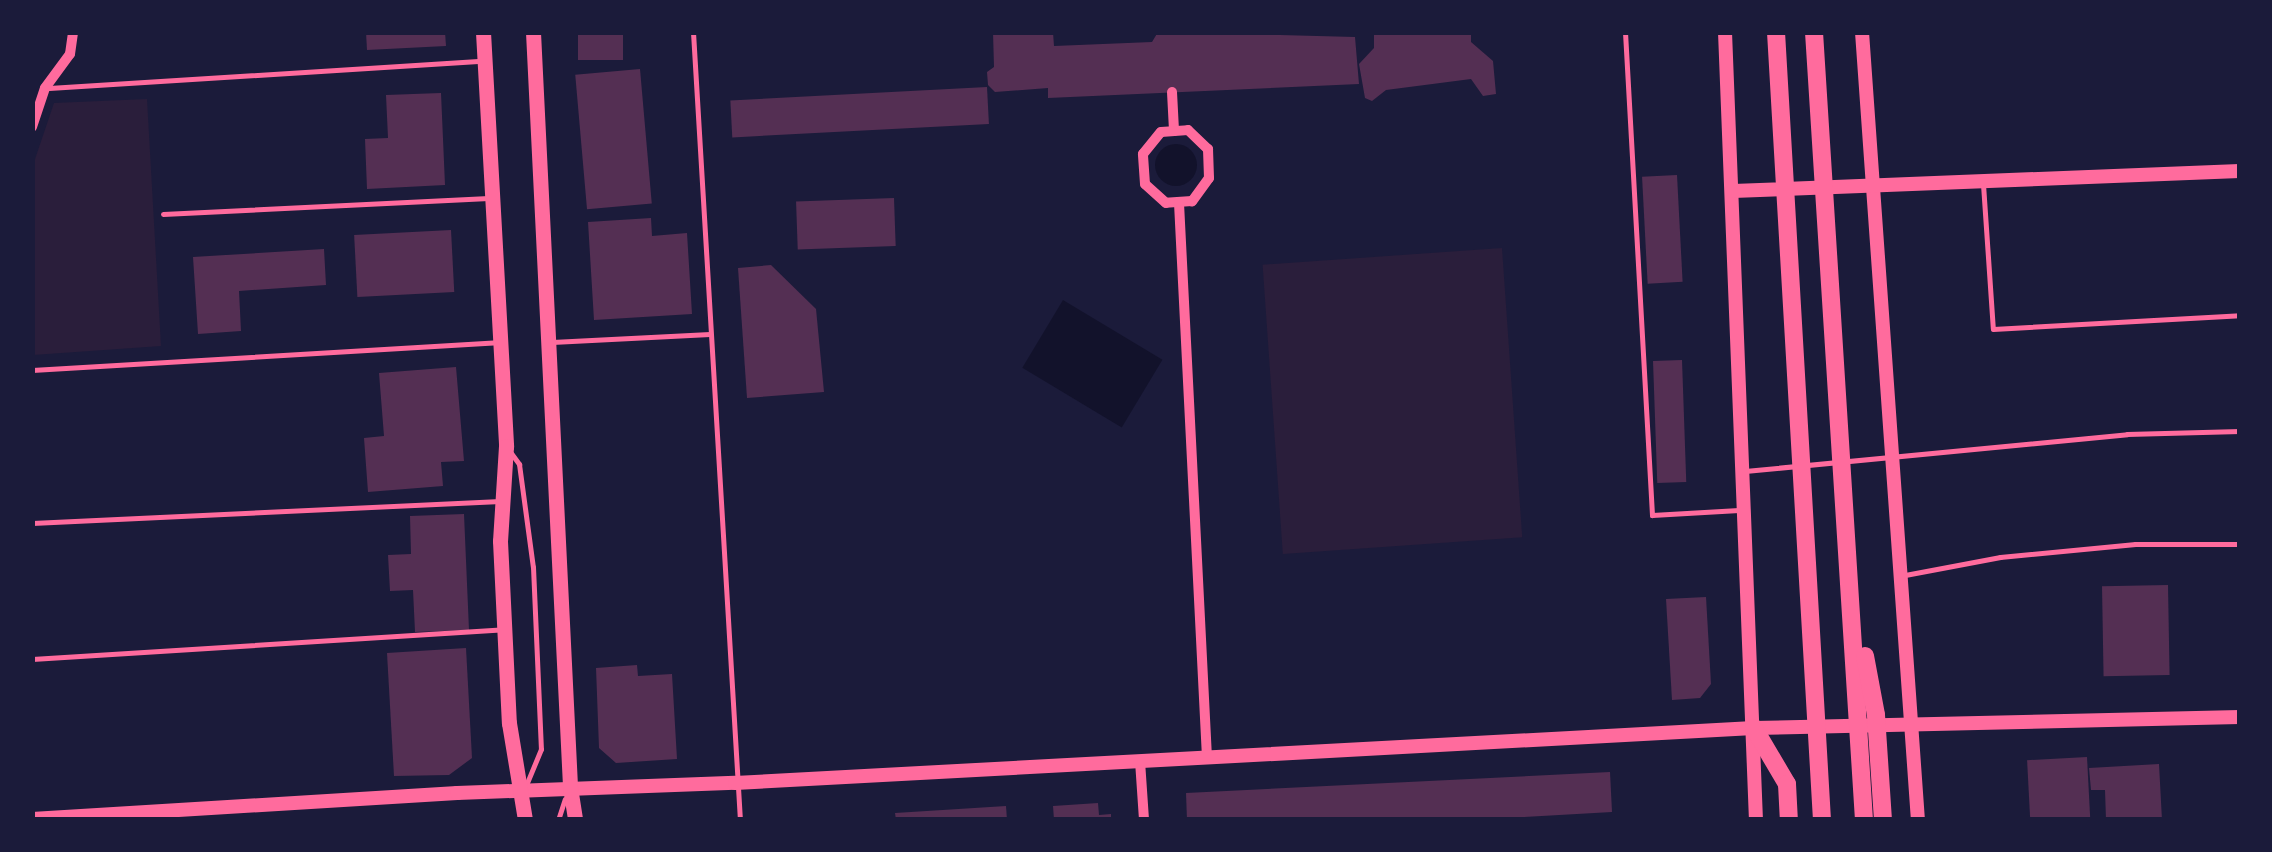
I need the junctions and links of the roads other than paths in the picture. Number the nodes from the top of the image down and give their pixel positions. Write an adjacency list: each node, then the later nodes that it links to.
1 (73, 32): 11 (street)
2 (483, 32): 10 (main road)
3 (532, 32): 25 (main road)
4 (694, 32): 23 (lane)
5 (1625, 32): 32 (lane)
6 (1725, 32): 18 (street)
7 (1776, 32): 55 (highway)
8 (1814, 32): 36 (highway)
9 (1862, 32): 17 (street)
10 (485, 61): 11 (lane); 19 (main road)
11 (45, 88): 13 (street)
12 (1172, 92): 14 (street)
13 (32, 127)
14 (1174, 131): 20 (street); 20 (street)
15 (2240, 171): 16 (street)
16 (1982, 182): 17 (street); 22 (lane)
17 (1872, 187): 18 (street); 29 (street)
18 (1733, 191): 30 (street)
19 (492, 198): 21 (lane); 24 (main road)
20 (1179, 203): 42 (street)
21 (163, 214)
22 (2240, 315)
23 (710, 334): 25 (lane); 44 (lane)
24 (500, 342): 26 (lane); 28 (main road)
25 (549, 342): 45 (main road)
26 (32, 370)
27 (2240, 431): 29 (lane)
28 (506, 446): 31 (main road); 46 (lane)
29 (1889, 456): 30 (lane); 35 (street)
30 (1745, 471): 32 (street)
31 (503, 501): 33 (lane); 37 (main road)
32 (1747, 509): 41 (street)
33 (32, 523)
34 (2240, 544): 35 (lane)
35 (1898, 577): 40 (street)
36 (1853, 597): 56 (highway); 57 (highway)
37 (504, 629): 38 (lane); 46 (main road)
38 (32, 658)
39 (2240, 718): 40 (street)
40 (1911, 727): 41 (street); 58 (street)
41 (1754, 728): 42 (street); 53 (street); 54 (highway)
42 (1207, 758): 43 (street)
43 (1140, 762): 44 (street); 52 (street)
44 (735, 783): 45 (street); 51 (lane)
45 (570, 787): 46 (street); 49 (lane); 50 (main road)
46 (524, 790): 47 (street); 48 (main road)
47 (32, 820)
48 (525, 820)
49 (558, 820)
50 (576, 820)
51 (740, 820)
52 (1144, 820)
53 (1756, 820)
54 (1789, 820)
55 (1822, 820)
56 (1864, 820)
57 (1883, 820)
58 (1918, 820)

